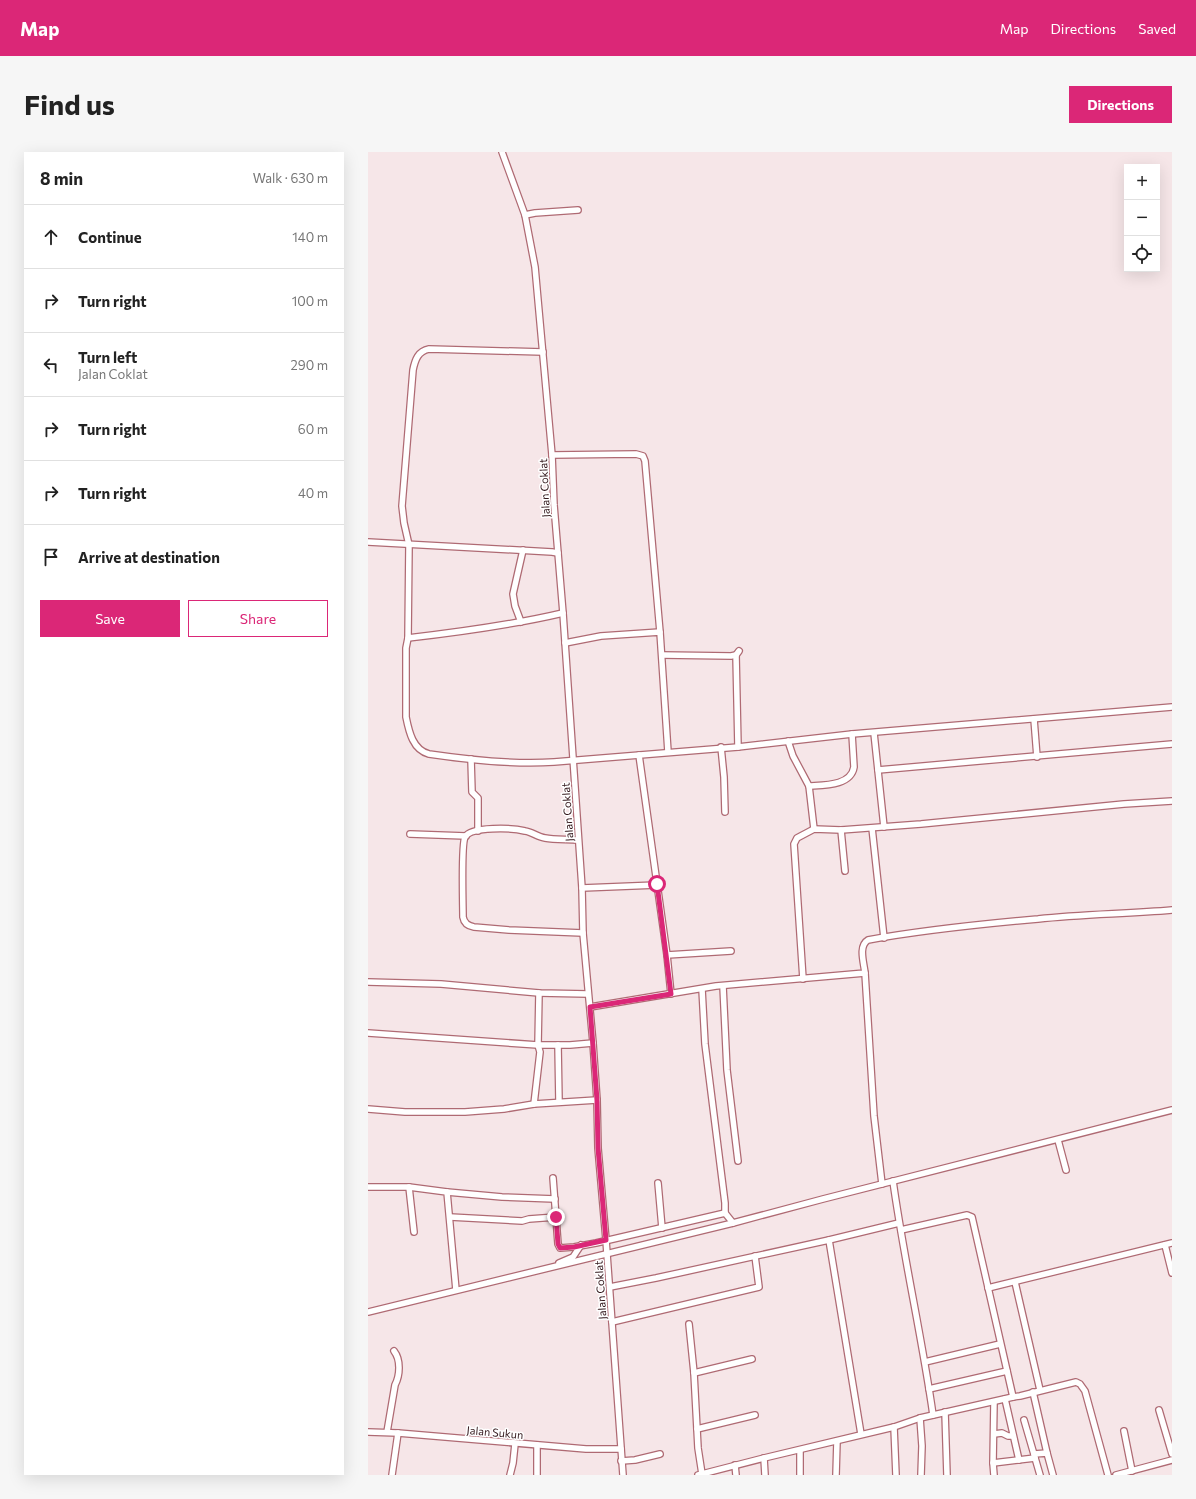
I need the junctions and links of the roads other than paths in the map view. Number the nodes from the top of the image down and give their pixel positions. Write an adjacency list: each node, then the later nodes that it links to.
1 (502, 152): 3 (street, Jalan Coklat)
2 (578, 210): 3 (street)
3 (525, 215): 4 (street, Jalan Coklat)
4 (543, 352): 5 (street, Jalan Coklat); 7 (street)
5 (552, 455): 9 (street, Jalan Coklat); 12 (street)
6 (368, 542): 7 (street)
7 (409, 545): 8 (street); 13 (street)
8 (523, 550): 9 (street); 11 (street)
9 (558, 553): 10 (street, Jalan Coklat)
10 (563, 613): 11 (street); 14 (street, Jalan Coklat)
11 (522, 622): 13 (street)
12 (660, 632): 14 (street); 15 (street)
13 (408, 638): 27 (street)
14 (565, 643): 28 (street, Jalan Coklat)
15 (662, 655): 22 (street); 24 (street)
16 (1172, 708): 17 (street)
17 (1034, 719): 18 (street); 26 (street)
18 (874, 733): 19 (street); 29 (street)
19 (852, 734): 20 (street); 30 (street)
20 (788, 741): 22 (street); 30 (street)
21 (1172, 744): 26 (street)
22 (738, 746): 23 (street)
23 (721, 747): 24 (street); 32 (street)
24 (668, 752): 25 (street)
25 (639, 755): 28 (street); 42 (street)
26 (1037, 757): 29 (street)
27 (471, 759): 28 (street); 37 (street)
28 (572, 760): 40 (street, Jalan Coklat)
29 (878, 770): 33 (street)
30 (809, 786): 35 (street)
31 (1172, 801): 33 (street)
32 (725, 812)
33 (884, 827): 34 (street)
34 (872, 828): 36 (street); 46 (street)
35 (814, 829): 36 (street); 50 (street)
36 (841, 830): 41 (street)
37 (478, 831): 39 (street); 40 (street)
38 (410, 834): 39 (street)
39 (466, 836): 45 (street)
40 (578, 840): 43 (street, Jalan Coklat)
41 (845, 871)
42 (657, 884): 43 (street); 48 (street)
43 (582, 888): 45 (street, Jalan Coklat)
44 (1172, 910): 46 (street)
45 (582, 933): 54 (street, Jalan Coklat)
46 (884, 938): 49 (street)
47 (731, 951): 48 (street)
48 (667, 955): 55 (street)
49 (865, 973): 50 (street); 73 (street)
50 (803, 979): 52 (street)
51 (368, 982): 56 (street)
52 (724, 986): 53 (street); 68 (street)
53 (702, 989): 55 (street); 78 (street)
54 (588, 994): 56 (street); 57 (street, Jalan Coklat)
55 (671, 994): 57 (street)
56 (538, 996): 60 (street)
57 (590, 1007): 59 (street, Jalan Coklat)
58 (368, 1033): 60 (street)
59 (593, 1043): 61 (street); 62 (street, Jalan Coklat)
60 (538, 1045): 61 (street); 64 (street)
61 (558, 1045): 63 (street)
62 (597, 1100): 63 (street); 86 (street, Jalan Coklat)
63 (558, 1102): 64 (street)
64 (534, 1104): 65 (street)
65 (368, 1109)
66 (1172, 1110): 67 (street)
67 (1058, 1140): 69 (street); 71 (street)
68 (738, 1161)
69 (1066, 1170)
70 (553, 1178): 77 (street)
71 (893, 1182): 73 (street); 81 (street)
72 (658, 1183): 83 (street)
73 (882, 1184): 82 (street)
74 (368, 1187): 75 (street)
75 (409, 1187): 76 (street); 85 (street)
76 (448, 1192): 77 (street); 79 (street)
77 (555, 1199): 80 (street)
78 (725, 1213): 82 (street); 83 (street)
79 (450, 1217): 80 (street); 98 (street)
80 (556, 1217): 89 (street)
81 (899, 1223): 84 (street); 87 (street)
82 (733, 1224): 91 (street)
83 (662, 1228): 86 (street)
84 (901, 1230): 97 (street); 105 (street)
85 (414, 1232)
86 (606, 1240): 89 (street); 91 (street, Jalan Coklat)
87 (829, 1240): 92 (street); 126 (street)
88 (1172, 1243): 90 (street)
89 (581, 1245): 94 (street)
90 (1165, 1245): 93 (street); 95 (street)
91 (607, 1255): 94 (street); 96 (street, Jalan Coklat)
92 (755, 1256): 96 (street); 100 (street)
93 (1172, 1274)
94 (518, 1276): 98 (street)
95 (1015, 1282): 97 (street); 109 (street)
96 (610, 1287): 100 (street, Jalan Coklat)
97 (988, 1288): 102 (street)
98 (456, 1290): 99 (street)
99 (368, 1312)
100 (612, 1322): 132 (street, Jalan Coklat)
101 (689, 1324): 107 (street)
102 (1000, 1344): 105 (street); 106 (street)
103 (394, 1351): 124 (street)
104 (752, 1359): 107 (street)
105 (925, 1362): 108 (street)
106 (1007, 1371): 108 (street); 111 (street)
107 (694, 1373): 121 (street)
108 (929, 1389): 117 (street)
109 (1040, 1390): 110 (street); 160 (street)
110 (1033, 1392): 111 (street); 134 (street)
111 (1013, 1397): 112 (street)
112 (1005, 1399): 113 (street); 128 (street)
113 (994, 1402): 115 (street); 127 (street)
114 (1160, 1410): 136 (street)
115 (945, 1412): 117 (street); 156 (street)
116 (756, 1415): 121 (street)
117 (933, 1415): 118 (street)
118 (920, 1418): 120 (street); 155 (street)
119 (1024, 1420): 137 (street)
120 (894, 1427): 126 (street); 154 (street)
121 (697, 1429): 149 (street)
122 (1124, 1431): 144 (street)
123 (368, 1432): 124 (street, Jalan Sukun)
124 (387, 1432): 125 (street, Jalan Sukun)
125 (398, 1433): 130 (street, Jalan Sukun); 145 (street)
126 (861, 1434): 129 (street)
127 (994, 1434): 128 (street); 142 (street)
128 (1012, 1436): 139 (street)
129 (837, 1441): 133 (street); 153 (street)
130 (514, 1444): 131 (street, Jalan Sukun); 146 (street)
131 (537, 1445): 132 (street, Jalan Sukun); 147 (street)
132 (621, 1449): 141 (street, Jalan Coklat)
133 (800, 1450): 138 (street); 152 (street)
134 (1047, 1453): 137 (street); 159 (street)
135 (660, 1454): 141 (street)
136 (1172, 1454)
137 (1035, 1456): 139 (street); 158 (street)
138 (764, 1458): 143 (street); 151 (street)
139 (1019, 1460): 142 (street)
140 (1172, 1460): 144 (street)
141 (621, 1461): 148 (street, Jalan Coklat)
142 (993, 1463): 157 (street)
143 (735, 1465): 149 (street); 150 (street)
144 (1134, 1472): 161 (street)
145 (392, 1475)
146 (510, 1475)
147 (537, 1475)
148 (623, 1475)
149 (700, 1475)
150 (736, 1475)
151 (764, 1475)
152 (800, 1475)
153 (836, 1475)
154 (896, 1475)
155 (921, 1475)
156 (947, 1475)
157 (994, 1475)
158 (1040, 1475)
159 (1053, 1475)
160 (1108, 1475)
161 (1116, 1475)

